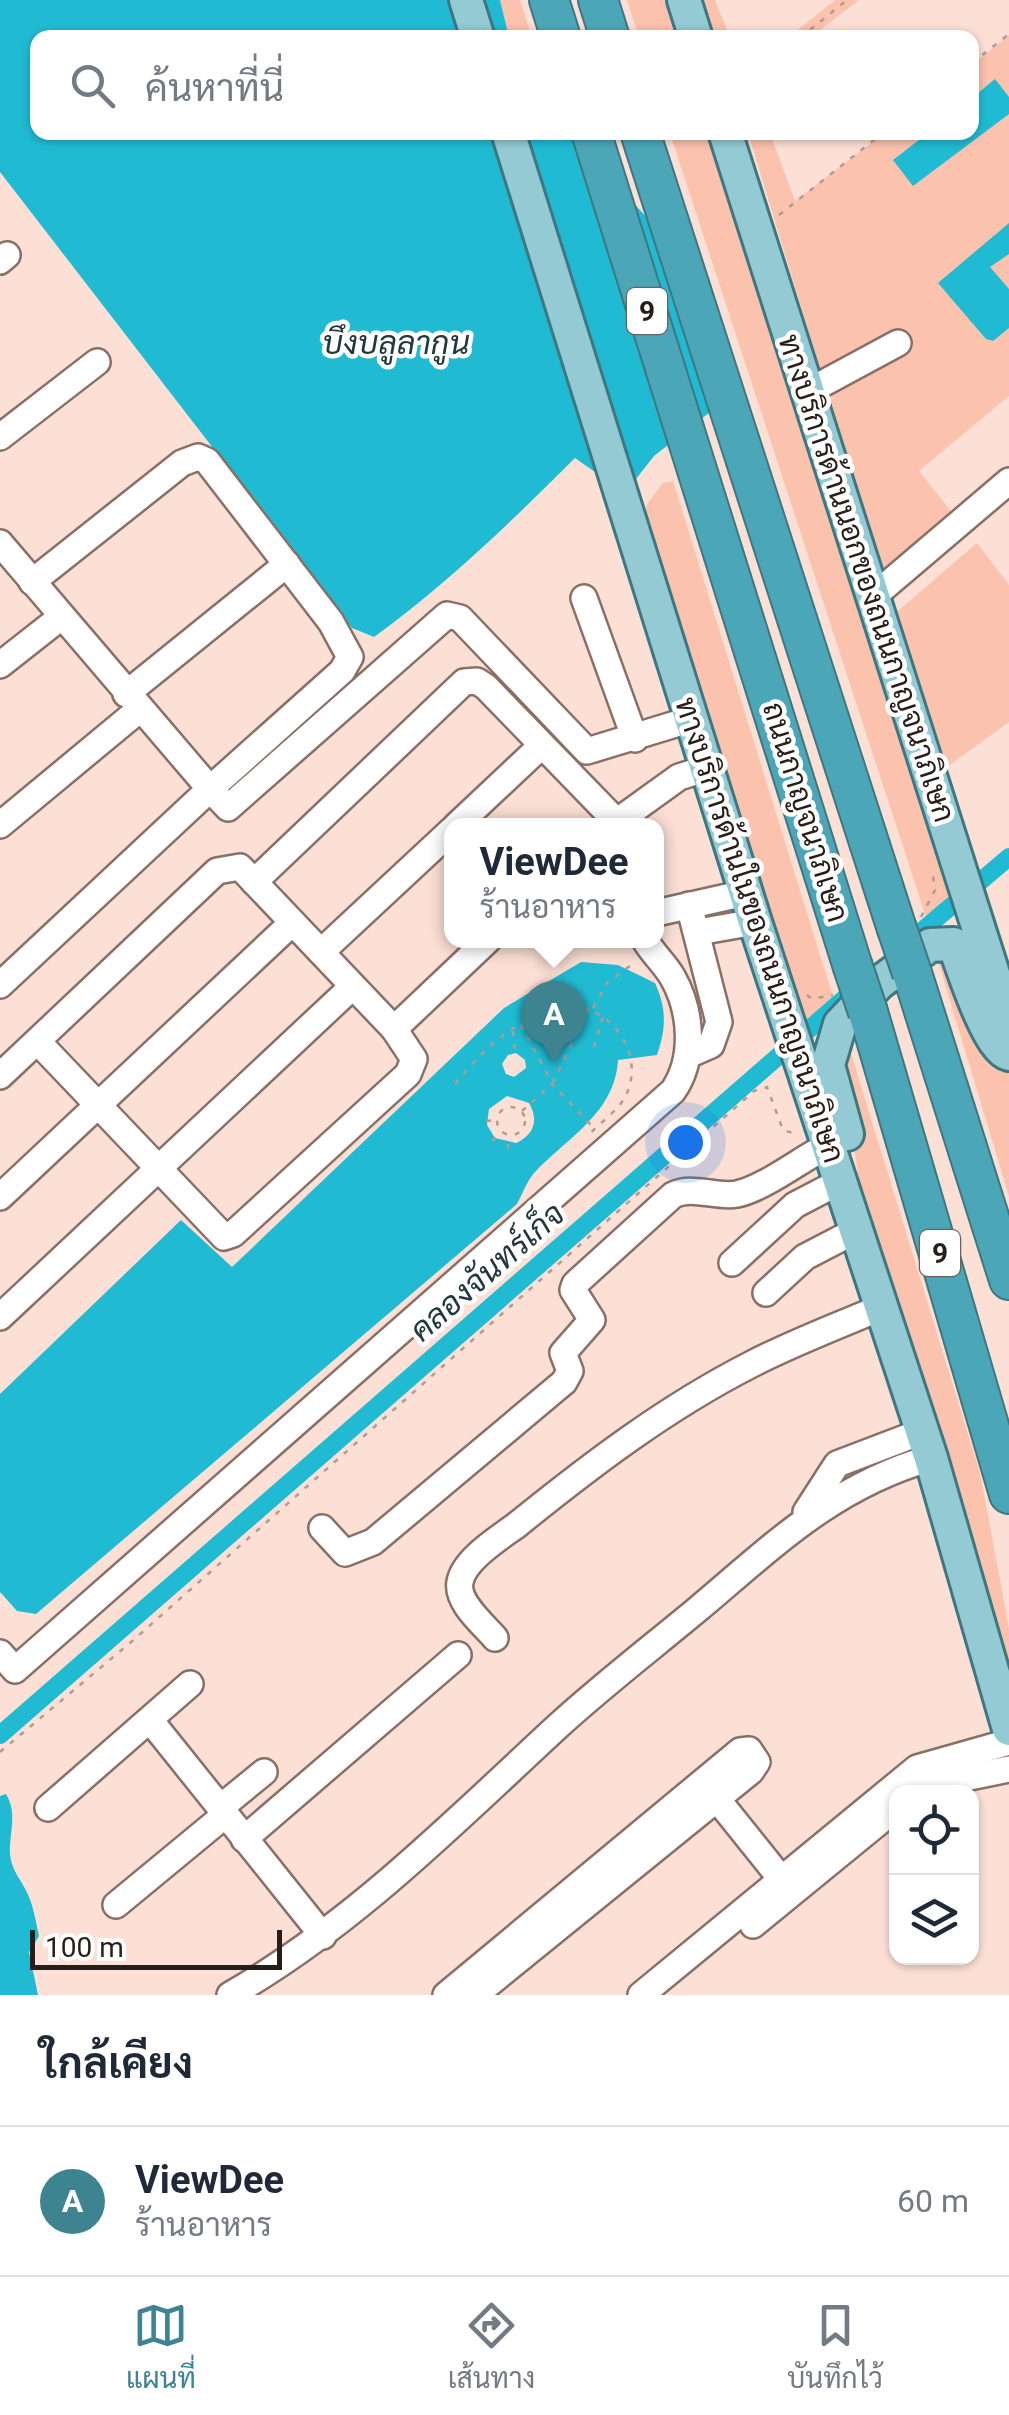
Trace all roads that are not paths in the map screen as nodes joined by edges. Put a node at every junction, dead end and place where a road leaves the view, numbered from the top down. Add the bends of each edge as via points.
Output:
1 (466, 0) edge
2 (549, 0) edge
3 (598, 0) edge
4 (684, 0) edge
5 (475, 30) edge
6 (558, 30) edge
7 (607, 30) edge
8 (693, 30) edge
9 (511, 140) edge
10 (594, 140) edge
11 (643, 140) edge
12 (728, 140) edge
13 (898, 343) dead end
14 (97, 362) dead end
15 (809, 392) junction
16 (0, 437) edge
17 (1009, 480) edge
18 (0, 543) edge
19 (287, 564) junction
20 (32, 582) junction
21 (875, 595) junction
22 (584, 598) dead end
23 (61, 616) junction
24 (0, 665) edge
25 (133, 701) junction
26 (635, 739) junction
27 (700, 745) junction
28 (540, 747) junction
29 (210, 789) junction
30 (465, 818) edge
31 (615, 818) edge
32 (621, 818) edge
33 (0, 825) edge
34 (444, 837) edge
35 (254, 882) junction
36 (690, 905) junction
37 (750, 908) junction
38 (664, 911) edge
39 (292, 923) junction
40 (698, 932) junction
41 (480, 948) edge
42 (651, 948) edge
43 (320, 952) junction
44 (0, 985) edge
45 (352, 987) junction
46 (1009, 1024) edge
47 (394, 1029) junction
48 (38, 1042) junction
49 (1009, 1054) edge
50 (688, 1055) junction
51 (0, 1076) edge
52 (97, 1106) junction
53 (832, 1153) junction
54 (157, 1170) junction
55 (0, 1197) edge
56 (857, 1230) junction
57 (732, 1263) dead end
58 (1009, 1280) edge
59 (766, 1293) dead end
60 (882, 1307) junction
61 (0, 1317) edge
62 (926, 1445) junction
63 (1009, 1494) edge
64 (322, 1528) dead end
65 (495, 1638) dead end
66 (0, 1653) edge
67 (458, 1656) dead end
68 (190, 1684) dead end
69 (150, 1720) junction
70 (1009, 1730) edge
71 (1009, 1742) edge
72 (1009, 1770) edge
73 (264, 1772) dead end
74 (939, 1785) edge
75 (710, 1790) junction
76 (48, 1808) dead end
77 (222, 1812) junction
78 (889, 1813) edge
79 (244, 1839) junction
80 (787, 1886) junction
81 (116, 1905) dead end
82 (322, 1936) junction
83 (230, 1995) edge
84 (446, 1995) edge
85 (474, 1995) edge
86 (641, 1995) edge
87 (668, 1995) edge

1 - 5 main road
2 - 6 highway
3 - 7 highway
4 - 8 main road
9 - 27 main road, ทางบริการด้านในของถนนกาญจนาภิเษก
10 - 63 highway, ถนนกาญจนาภิเษก / 9, bridge via 868,1012
11 - 58 highway, ถนนกาญจนาภิเษก / 9, bridge
12 - 15 main road, ทางบริการด้านนอกของถนนกาญจนาภิเษก
13 - 15 street
14 - 16 street
15 - 21 main road, ทางบริการด้านนอกของถนนกาญจนาภิเษก
17 - 21 street
18 - 20 street
19 - 20 street via 220,475 198,457
19 - 25 street
19 - 29 street via 350,656 342,671
20 - 23 street
21 - 46 main road, ทางบริการด้านนอกของถนนกาญจนาภิเษก
22 - 26 street
23 - 24 street
23 - 25 street
25 - 29 street
25 - 33 street
26 - 27 street
26 - 29 street via 588,751 460,618 447,615 228,808
27 - 32 street via 679,777
27 - 37 main road, ทางบริการด้านในของถนนกาญจนาภิเษก
28 - 30 street
28 - 31 street
28 - 35 street via 486,687 464,682
29 - 44 street
34 - 43 street
35 - 39 street
35 - 48 street via 240,867 217,872
36 - 37 street
36 - 38 street
36 - 40 street
37 - 40 street
37 - 53 main road, ทางบริการด้านในของถนนกาญจนาภิเษก
39 - 43 street
39 - 52 street
40 - 50 street via 719,1022 711,1045
41 - 47 street
42 - 50 street via 673,978 688,1021
43 - 45 street
45 - 47 street
45 - 54 street
47 - 54 street via 414,1059 408,1074 233,1234 216,1232
48 - 51 street
48 - 52 street
49 - 53 main road via 985,1024 954,944 930,945 879,984 833,1036 828,1065 848,1136
50 - 66 street via 676,1086 659,1104 16,1670
52 - 54 street
52 - 55 street
53 - 56 main road, ทางบริการด้านในของถนนกาญจนาภิเษก
53 - 57 street via 795,1205
53 - 64 street via 744,1192 673,1195 575,1284 592,1320 563,1353 570,1371 564,1382 373,1542 345,1553
54 - 61 street
56 - 59 street via 805,1257
56 - 60 main road, ทางบริการด้านในของถนนกาญจนาภิเษก
60 - 62 main road, ทางบริการด้านในของถนนกาญจนาภิเษก
60 - 65 street via 752,1364 687,1401 592,1464 493,1544 459,1585
62 - 70 main road, ทางบริการด้านในของถนนกาญจนาภิเษก
62 - 82 street via 800,1520
67 - 79 street
68 - 69 street
69 - 76 street
69 - 77 street
71 - 80 street via 916,1768
72 - 74 street
73 - 77 street
75 - 80 street
75 - 84 street
75 - 85 street
77 - 79 street
77 - 81 street
78 - 80 street
79 - 82 street
80 - 86 street
80 - 87 street
82 - 83 street

